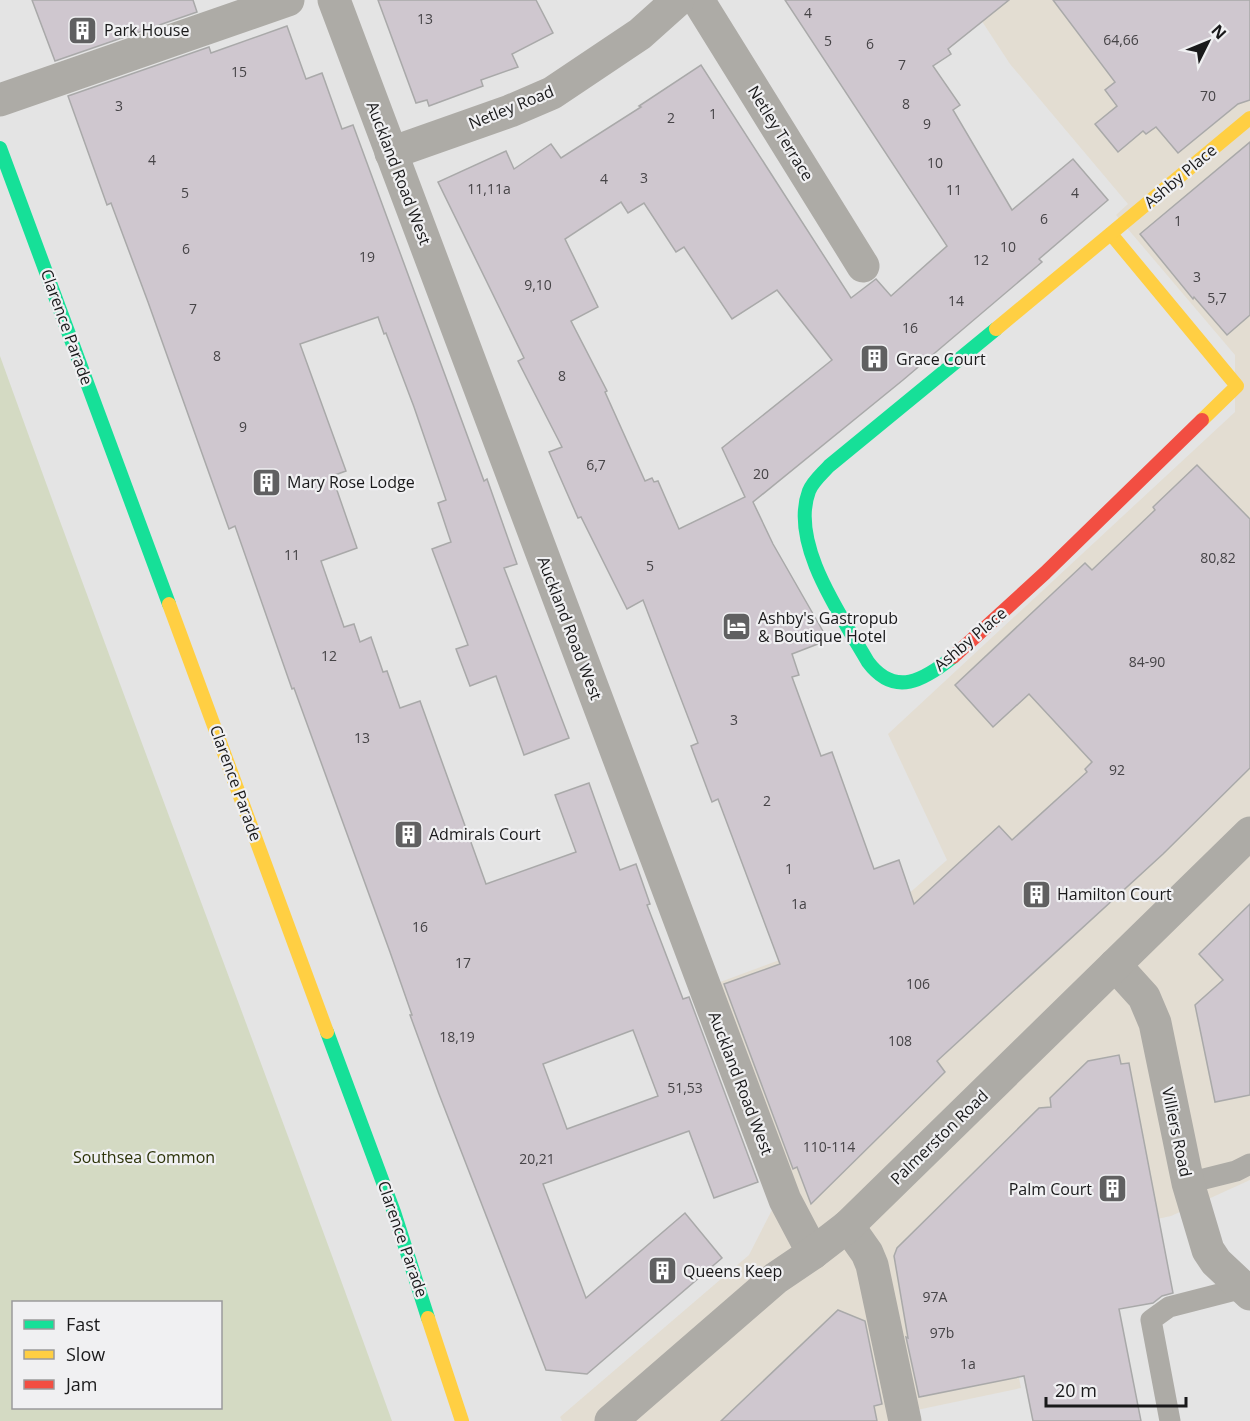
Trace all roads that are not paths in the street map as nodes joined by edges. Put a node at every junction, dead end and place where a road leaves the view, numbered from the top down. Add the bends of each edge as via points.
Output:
1 (288, 0) edge
2 (334, 0) edge
3 (678, 0) edge
4 (699, 0) edge
5 (0, 100) edge
6 (1250, 118) edge
7 (0, 148) edge
8 (391, 153) junction
9 (1111, 234) junction
10 (863, 266) dead end
11 (1243, 385) edge
12 (1250, 833) edge
13 (1116, 965) junction
14 (1250, 1164) edge
15 (1188, 1183) junction
16 (848, 1226) junction
17 (813, 1253) junction
18 (1239, 1284) edge
19 (462, 1421) edge
20 (611, 1421) edge
21 (905, 1421) edge
22 (1170, 1421) edge

1 - 5 street
2 - 8 street, Auckland Road West
3 - 8 street, Netley Road via 640,34 552,93
4 - 10 street, Netley Terrace
6 - 9 street, Ashby Place
7 - 19 street, Clarence Parade via 394,1212
8 - 17 street, Auckland Road West via 785,1200
9 - 11 street, Ashby Place
9 - 11 street, Ashby Place via 820,475 808,491 806,525 816,568 876,673 886,681 908,682 929,674 947,660 987,627
12 - 13 street, Palmerston Road
13 - 15 street, Villiers Road via 1137,988 1153,1017
13 - 16 street, Palmerston Road
14 - 15 lane
15 - 18 street, Villiers Road via 1208,1250
16 - 17 street, Palmerston Road
16 - 21 street via 872,1265
17 - 20 street, Palmerston Road via 776,1278
18 - 22 lane via 1169,1306 1151,1320

